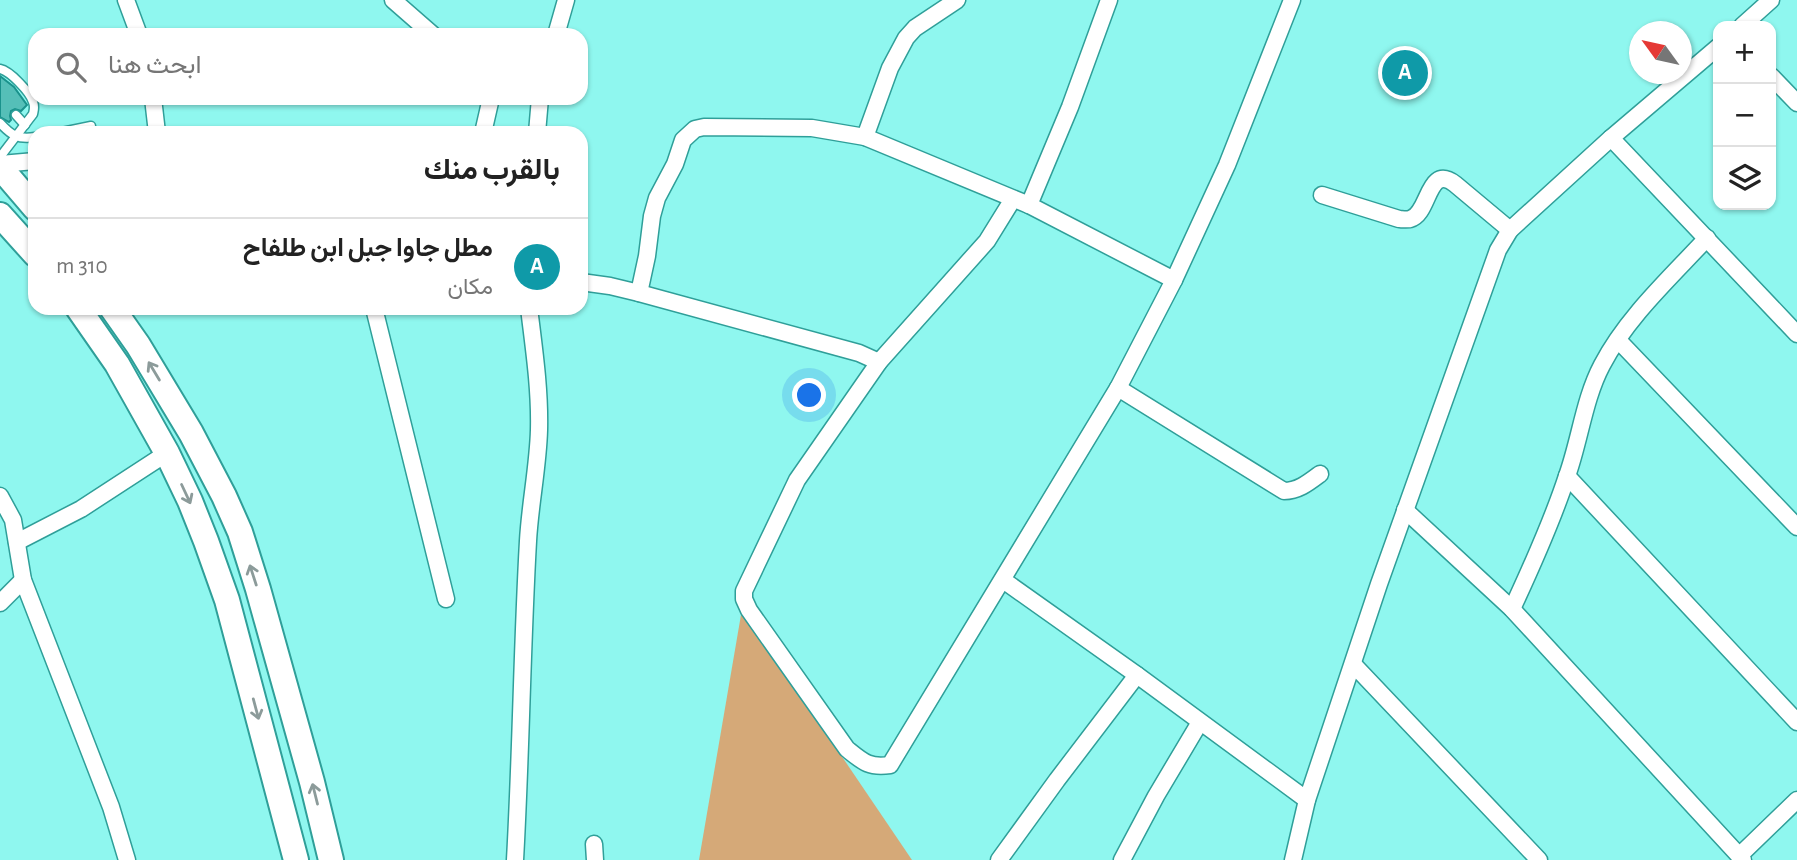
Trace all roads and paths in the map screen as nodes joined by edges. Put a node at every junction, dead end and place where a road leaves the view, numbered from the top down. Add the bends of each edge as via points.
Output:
1 (126, 0) edge
2 (393, 0) edge
3 (566, 0) edge
4 (957, 0) edge
5 (1109, 0) edge
6 (1293, 0) edge
7 (1771, 0) edge
8 (1748, 21) edge
9 (136, 28) edge
10 (425, 28) edge
11 (558, 28) edge
12 (1713, 51) edge
13 (0, 69) edge
14 (1776, 81) edge
15 (28, 94) edge
16 (1797, 103) edge
17 (34, 105) edge
18 (154, 105) edge
19 (489, 105) edge
20 (539, 105) edge
21 (16, 115) dead end
22 (0, 123) edge
23 (25, 125) junction
24 (156, 126) edge
25 (485, 126) edge
26 (538, 126) edge
27 (15, 137) junction
28 (865, 137) junction
29 (1611, 138) junction
30 (28, 139) edge
31 (0, 157) edge
32 (28, 162) edge
33 (0, 166) edge
34 (1322, 195) dead end
35 (1013, 199) junction
36 (28, 200) edge
37 (1029, 205) junction
38 (0, 215) edge
39 (1510, 230) junction
40 (1707, 238) junction
41 (28, 246) edge
42 (1174, 280) junction
43 (588, 283) edge
44 (639, 293) junction
45 (83, 315) edge
46 (117, 315) edge
47 (376, 315) edge
48 (530, 315) edge
49 (1797, 334) edge
50 (1618, 340) junction
51 (879, 362) junction
52 (1118, 388) junction
53 (167, 453) junction
54 (1320, 474) dead end
55 (1567, 476) junction
56 (0, 496) edge
57 (1405, 510) junction
58 (1797, 527) edge
59 (17, 542) junction
60 (23, 580) junction
61 (1003, 580) junction
62 (446, 599) dead end
63 (0, 603) edge
64 (1512, 609) junction
65 (1353, 664) junction
66 (1137, 675) junction
67 (1200, 722) junction
68 (1797, 722) edge
69 (1307, 800) junction
70 (1797, 800) edge
71 (1299, 856) edge
72 (1741, 858) edge
73 (127, 860) edge
74 (296, 860) edge
75 (331, 860) edge
76 (514, 860) edge
77 (999, 860) edge
78 (1122, 860) edge
79 (1539, 860) edge

1 - 9 street
2 - 10 street
3 - 11 street
4 - 28 street via 906,38
5 - 37 street
6 - 42 street via 1227,165
7 - 8 street
12 - 29 street
13 - 15 lane
14 - 16 street
17 - 23 lane
18 - 24 street
19 - 25 street
20 - 26 street
21 - 23 lane
22 - 27 lane
23 - 27 lane
27 - 30 lane
27 - 31 lane
28 - 35 street
28 - 44 street via 812,128 704,127 689,132 657,198
29 - 39 street
29 - 40 street
32 - 33 street
33 - 36 highway
34 - 39 street via 1409,220 1419,213 1435,183 1444,178
35 - 37 street
35 - 51 street via 988,241
37 - 42 street
38 - 41 highway
39 - 57 street via 1491,268
40 - 49 street
40 - 50 street
42 - 52 street
43 - 44 street
44 - 51 street
45 - 53 highway via 117,363
75 -> 46 highway via 240,532 191,433
47 - 62 street
48 - 76 street via 539,428 528,538
50 - 55 street via 1594,382
50 - 58 street
51 - 61 street via 797,480 744,591 749,610 847,749 875,767 890,765
52 - 54 street via 1284,491 1301,488
52 - 61 street
53 - 59 street via 80,509
53 -> 74 highway via 227,600
55 - 64 street
55 - 68 street
56 - 59 street via 13,520
57 - 64 street
57 - 65 street
59 - 60 street
60 - 63 street
60 - 73 street
61 - 66 street
64 - 72 street
65 - 69 street
65 - 79 street
66 - 67 street
66 - 77 street
67 - 69 street
67 - 78 street
69 - 71 street
70 - 72 street

